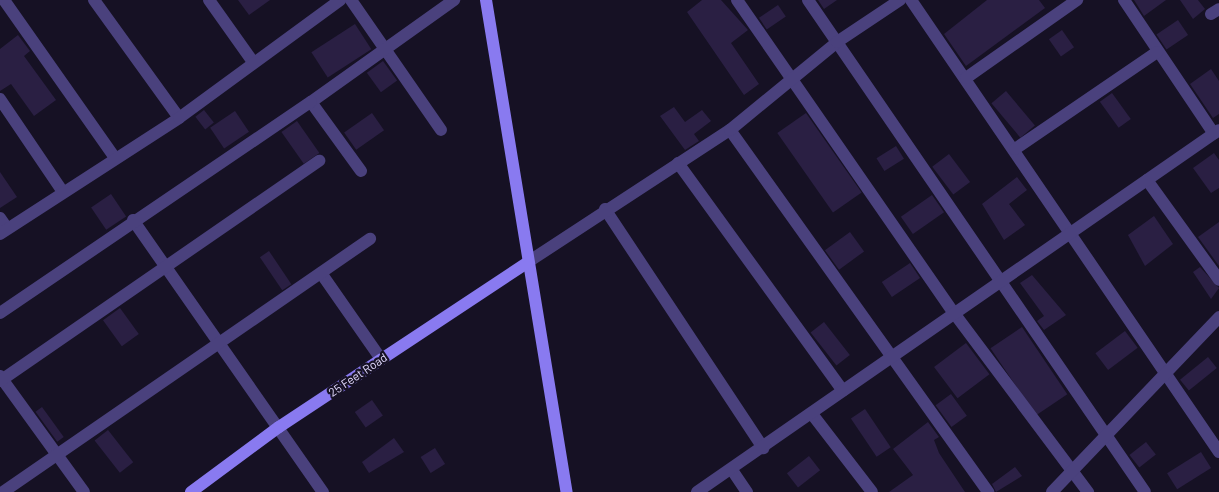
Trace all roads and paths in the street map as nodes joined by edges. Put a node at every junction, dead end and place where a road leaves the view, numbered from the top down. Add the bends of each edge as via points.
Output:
1 (4, 0) edge
2 (94, 0) edge
3 (209, 0) edge
4 (340, 0) edge
5 (351, 0) edge
6 (454, 0) edge
7 (486, 0) edge
8 (738, 0) edge
9 (808, 0) edge
10 (900, 0) edge
11 (911, 0) edge
12 (1077, 0) edge
13 (1124, 0) edge
14 (324, 5) edge
15 (838, 42) junction
16 (385, 49) junction
17 (1157, 52) junction
18 (253, 62) junction
19 (966, 78) junction
20 (790, 79) junction
21 (0, 99) edge
22 (311, 102) junction
23 (179, 118) junction
24 (441, 130) dead end
25 (730, 130) junction
26 (1216, 132) edge
27 (1015, 149) junction
28 (115, 158) junction
29 (319, 161) dead end
30 (678, 163) junction
31 (361, 171) dead end
32 (1147, 180) junction
33 (63, 192) junction
34 (605, 209) junction
35 (0, 218) edge
36 (133, 220) junction
37 (4, 231) edge
38 (1069, 234) junction
39 (370, 239) dead end
40 (528, 262) junction
41 (163, 267) junction
42 (321, 273) junction
43 (1002, 278) junction
44 (1219, 280) edge
45 (0, 313) edge
46 (954, 313) junction
47 (1219, 317) edge
48 (217, 342) junction
49 (892, 355) junction
50 (381, 359) junction
51 (1166, 372) junction
52 (1, 378) edge
53 (843, 391) junction
54 (812, 414) junction
55 (279, 427) junction
56 (1106, 436) junction
57 (763, 448) junction
58 (1219, 452) edge
59 (56, 454) junction
60 (732, 470) junction
61 (1074, 470) junction
62 (4, 492) edge
63 (84, 492) edge
64 (191, 492) edge
65 (324, 492) edge
66 (567, 492) edge
67 (697, 492) edge
68 (748, 492) edge
69 (872, 492) edge
70 (988, 492) edge
71 (1052, 492) edge
72 (1088, 492) edge
73 (1145, 492) edge

1 - 28 street
2 - 23 street
3 - 18 street
4 - 14 street
5 - 16 street
6 - 16 street
7 - 40 street
8 - 20 street
9 - 15 street
10 - 15 street
11 - 19 street
12 - 19 street
13 - 17 street
14 - 18 street
15 - 20 street
15 - 43 street
16 - 22 street
16 - 24 street
17 - 26 street
17 - 27 street
18 - 23 street
19 - 27 street
20 - 25 street
20 - 46 street
21 - 33 street
22 - 31 street
22 - 36 street
23 - 28 street
25 - 30 street
25 - 49 street
26 - 32 street
27 - 38 street
28 - 33 street
29 - 41 street
30 - 34 street
30 - 53 street
32 - 38 street
32 - 44 street
33 - 37 street
34 - 40 street
34 - 57 street
35 - 37 street
36 - 41 street
36 - 45 street
38 - 43 street
38 - 51 street
39 - 42 street
40 - 50 street, 25 Feet Road
40 - 66 street
41 - 48 street
41 - 52 street
42 - 48 street
42 - 50 street
43 - 46 street
43 - 56 street
46 - 49 street
46 - 61 street
47 - 51 street
48 - 55 street
48 - 59 street
49 - 53 street
49 - 70 street
50 - 55 street, 25 Feet Road
51 - 56 street
51 - 58 street
52 - 59 street
53 - 54 street
54 - 57 street
54 - 69 street
55 - 64 street, 25 Feet Road
55 - 65 street
56 - 61 street
56 - 73 street
57 - 60 street
59 - 62 street
59 - 63 street
60 - 67 street
60 - 68 street
61 - 71 street
61 - 72 street

